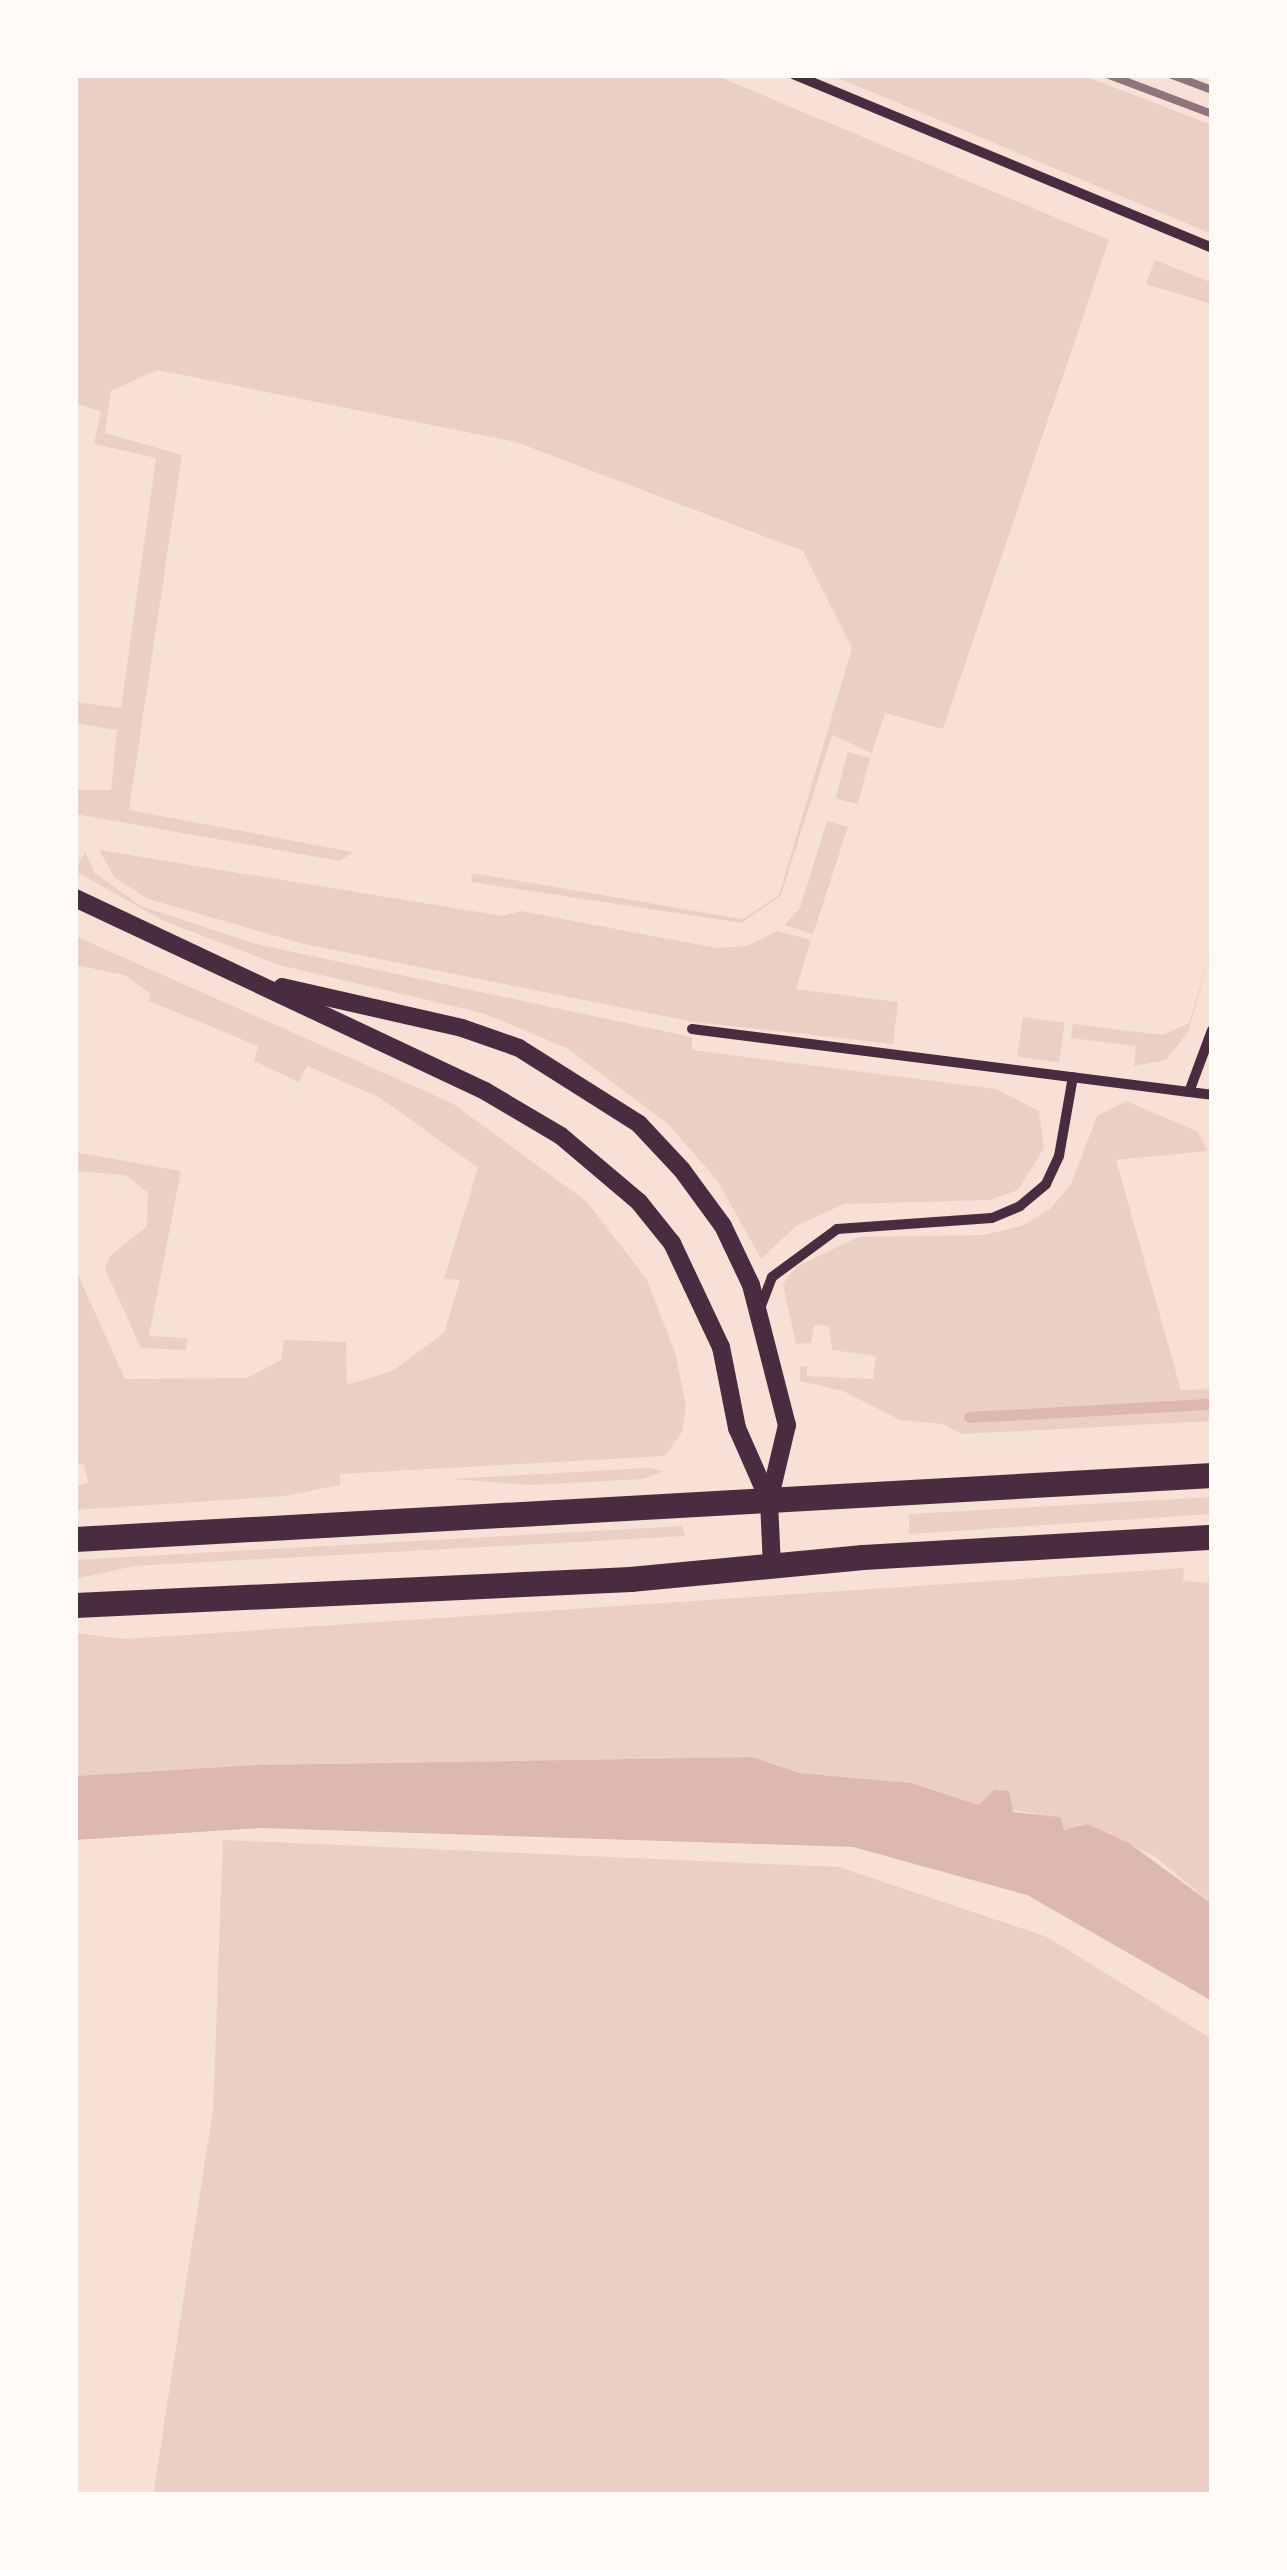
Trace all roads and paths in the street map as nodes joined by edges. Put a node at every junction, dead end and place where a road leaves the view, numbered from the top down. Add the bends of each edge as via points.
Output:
1 (795, 75) edge
2 (1212, 248) edge
3 (75, 898) edge
4 (252, 980) junction
5 (692, 1029) dead end
6 (1212, 1030) edge
7 (1073, 1077) junction
8 (1190, 1092) junction
9 (1212, 1095) edge
10 (759, 1313) junction
11 (1212, 1475) edge
12 (769, 1501) junction
13 (1212, 1537) edge
14 (75, 1539) edge
15 (772, 1566) junction
16 (75, 1605) edge

1 - 2 street
3 - 4 street via 132,930
4 - 10 street via 462,1028 580,1081 639,1124 682,1170 723,1226
4 - 12 street via 485,1091 562,1136 640,1202 672,1244 721,1347 736,1428
5 - 7 street
6 - 8 street
7 - 8 street
7 - 10 street via 1059,1156 1046,1184 1020,1206 992,1218 837,1229 772,1277
8 - 9 street
10 - 12 street via 787,1425
11 - 12 main road
12 - 14 main road
12 - 15 street
13 - 15 main road
15 - 16 main road

